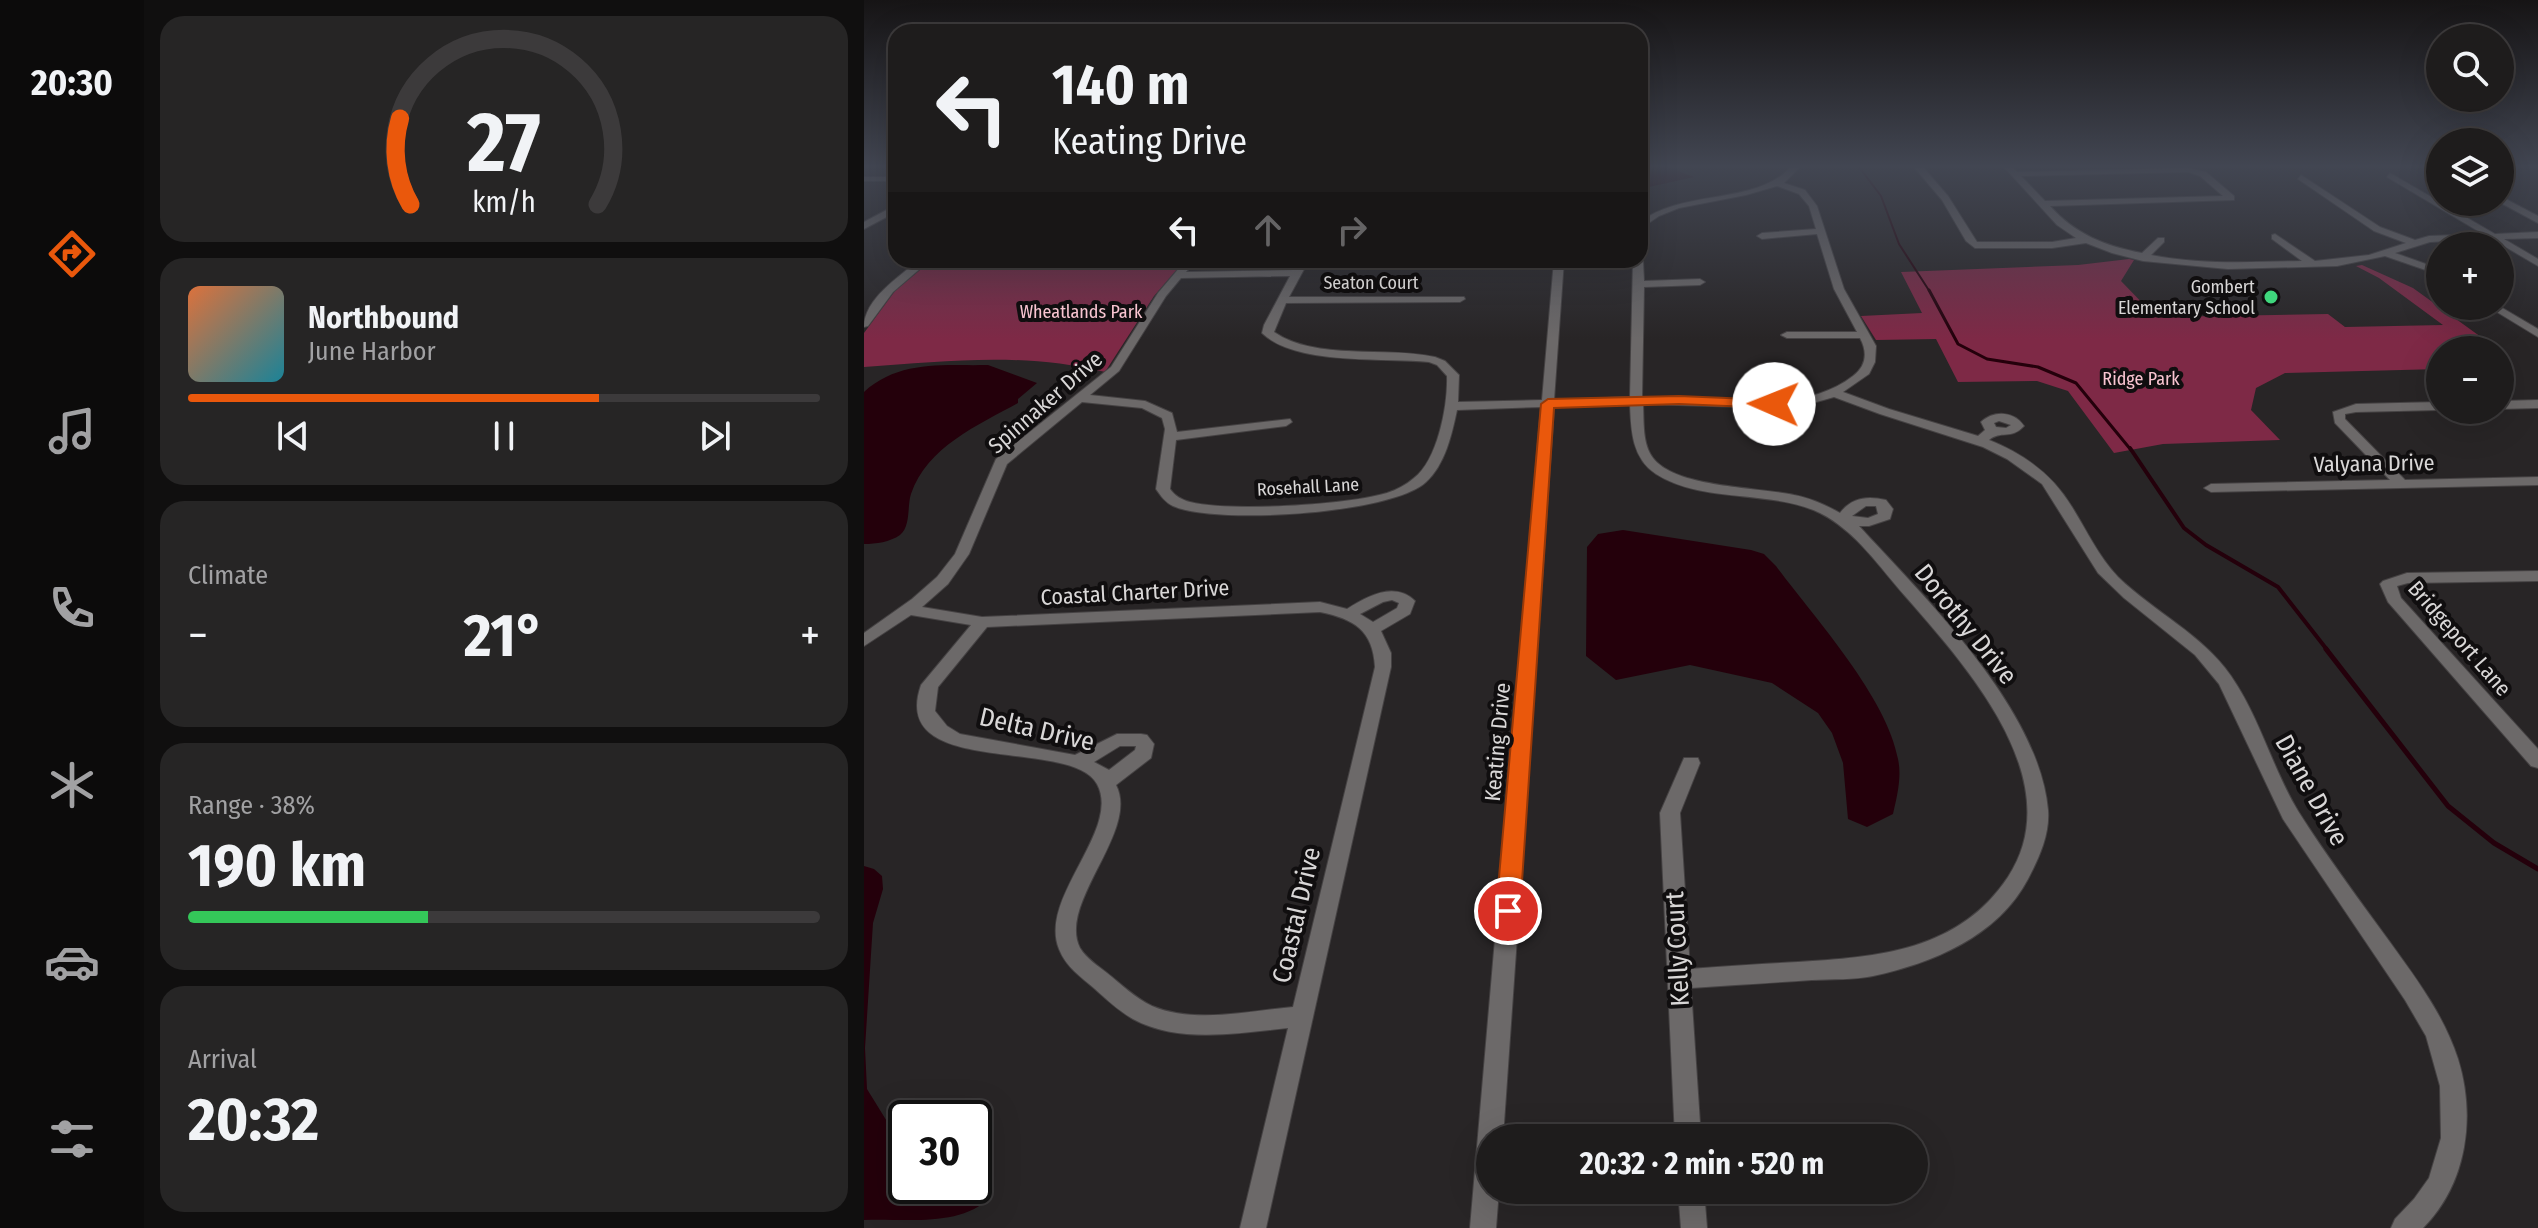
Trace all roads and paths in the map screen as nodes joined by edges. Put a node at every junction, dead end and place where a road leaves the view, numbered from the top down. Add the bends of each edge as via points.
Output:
1 (1819, 224) edge
2 (1961, 224) edge
3 (2062, 224) edge
4 (2370, 224) edge
5 (1821, 231) junction
6 (2538, 235) edge
7 (1762, 236) dead end
8 (2514, 236) edge
9 (2275, 237) dead end
10 (2085, 240) junction
11 (2161, 240) dead end
12 (2426, 241) edge
13 (2414, 243) junction
14 (2514, 249) edge
15 (2385, 253) junction
16 (2143, 258) junction
17 (2538, 263) edge
18 (2313, 264) junction
19 (2426, 267) edge
20 (914, 268) edge
21 (1184, 268) edge
22 (1299, 268) edge
23 (1558, 268) edge
24 (1638, 268) edge
25 (1296, 273) junction
26 (1178, 275) junction
27 (1700, 282) dead end
28 (1639, 284) junction
29 (1460, 299) dead end
30 (1282, 300) junction
31 (2514, 319) edge
32 (864, 324) edge
33 (2538, 334) edge
34 (1787, 335) dead end
35 (1864, 335) junction
36 (1834, 392) junction
37 (1082, 398) junction
38 (1638, 401) junction
39 (1548, 404) junction
40 (2538, 404) edge
41 (2514, 405) edge
42 (1450, 406) junction
43 (2426, 406) edge
44 (1286, 422) dead end
45 (1170, 437) junction
46 (2538, 481) edge
47 (2401, 484) junction
48 (2211, 488) dead end
49 (2538, 576) edge
50 (908, 610) junction
51 (1361, 621) joint
52 (982, 622) junction
53 (864, 641) edge
54 (2538, 761) edge
55 (1078, 762) junction
56 (1691, 763) dead end
57 (1107, 782) junction
58 (1679, 979) junction
59 (1301, 1017) junction
60 (1687, 1124) edge
61 (1692, 1204) edge
62 (1253, 1228) edge
63 (1483, 1228) edge
64 (1694, 1228) edge
65 (2404, 1228) edge

1 - 5 street
2 - 10 street via 1975,245
3 - 10 street
4 - 13 street
5 - 7 street
5 - 35 street via 1839,289
6 - 8 street
9 - 18 street
10 - 16 street
11 - 16 street
12 - 13 street
13 - 15 street
14 - 17 street
15 - 18 street
15 - 19 street
16 - 18 street via 2214,266
20 - 32 street via 879,295
21 - 26 street, Spinnaker Drive
22 - 25 street, Rosehall Lane
23 - 39 street, Keating Drive
24 - 28 street, Dorothy Drive
25 - 26 street
25 - 30 street, Rosehall Lane
26 - 37 street, Spinnaker Drive via 1123,359
27 - 28 street
28 - 38 street, Dorothy Drive
29 - 30 street, Seaton Court
30 - 42 street, Rosehall Lane via 1269,325 1275,340 1297,348 1431,359 1453,375
31 - 33 street
34 - 35 street
35 - 36 street via 1871,351 1868,367
36 - 38 street via 1774,404
36 - 65 street, Diane Drive via 1872,409 1986,436 2044,478 2068,508 2101,567 2192,642 2223,677 2289,811 2421,1005 2449,1070 2456,1131 2446,1175
37 - 45 street via 1159,410 1171,423
37 - 50 street, Spinnaker Drive via 1001,462 961,555
38 - 39 street
38 - 58 street, Dorothy Drive via 1640,449 1668,476 1791,498 1825,509 1854,529 2001,709 2026,758 2038,813 2034,843 2004,898 1971,928 1926,951 1846,970
39 - 42 street
39 - 63 street, Keating Drive
40 - 41 street
42 - 45 street, Rosehall Lane via 1436,461 1421,480 1396,495 1351,504 1208,509 1176,502 1161,481
43 - 47 street via 2339,412 2339,420
44 - 45 street
46 - 47 street, Valyana Drive
47 - 48 street, Valyana Drive
49 - 54 street, Bridgeport Lane via 2407,578 2388,584 2394,599
50 - 52 street, Coastal Charter Drive
50 - 53 street, Spinnaker Drive
51 - 52 street, Coastal Charter Drive via 1299,606
51 - 59 street, Coastal Drive via 1380,639 1383,667
52 - 55 street, Delta Drive via 930,685 925,710 931,723 956,740
55 - 57 street, Delta Drive
55 - 57 street via 1117,740 1141,740 1144,753
56 - 58 street, Kelly Court via 1670,813
57 - 59 street, Delta Drive via 1112,806 1108,822 1066,924 1075,959 1129,1004 1172,1021
58 - 60 street, Kelly Court
59 - 62 street, Coastal Drive
61 - 64 street

